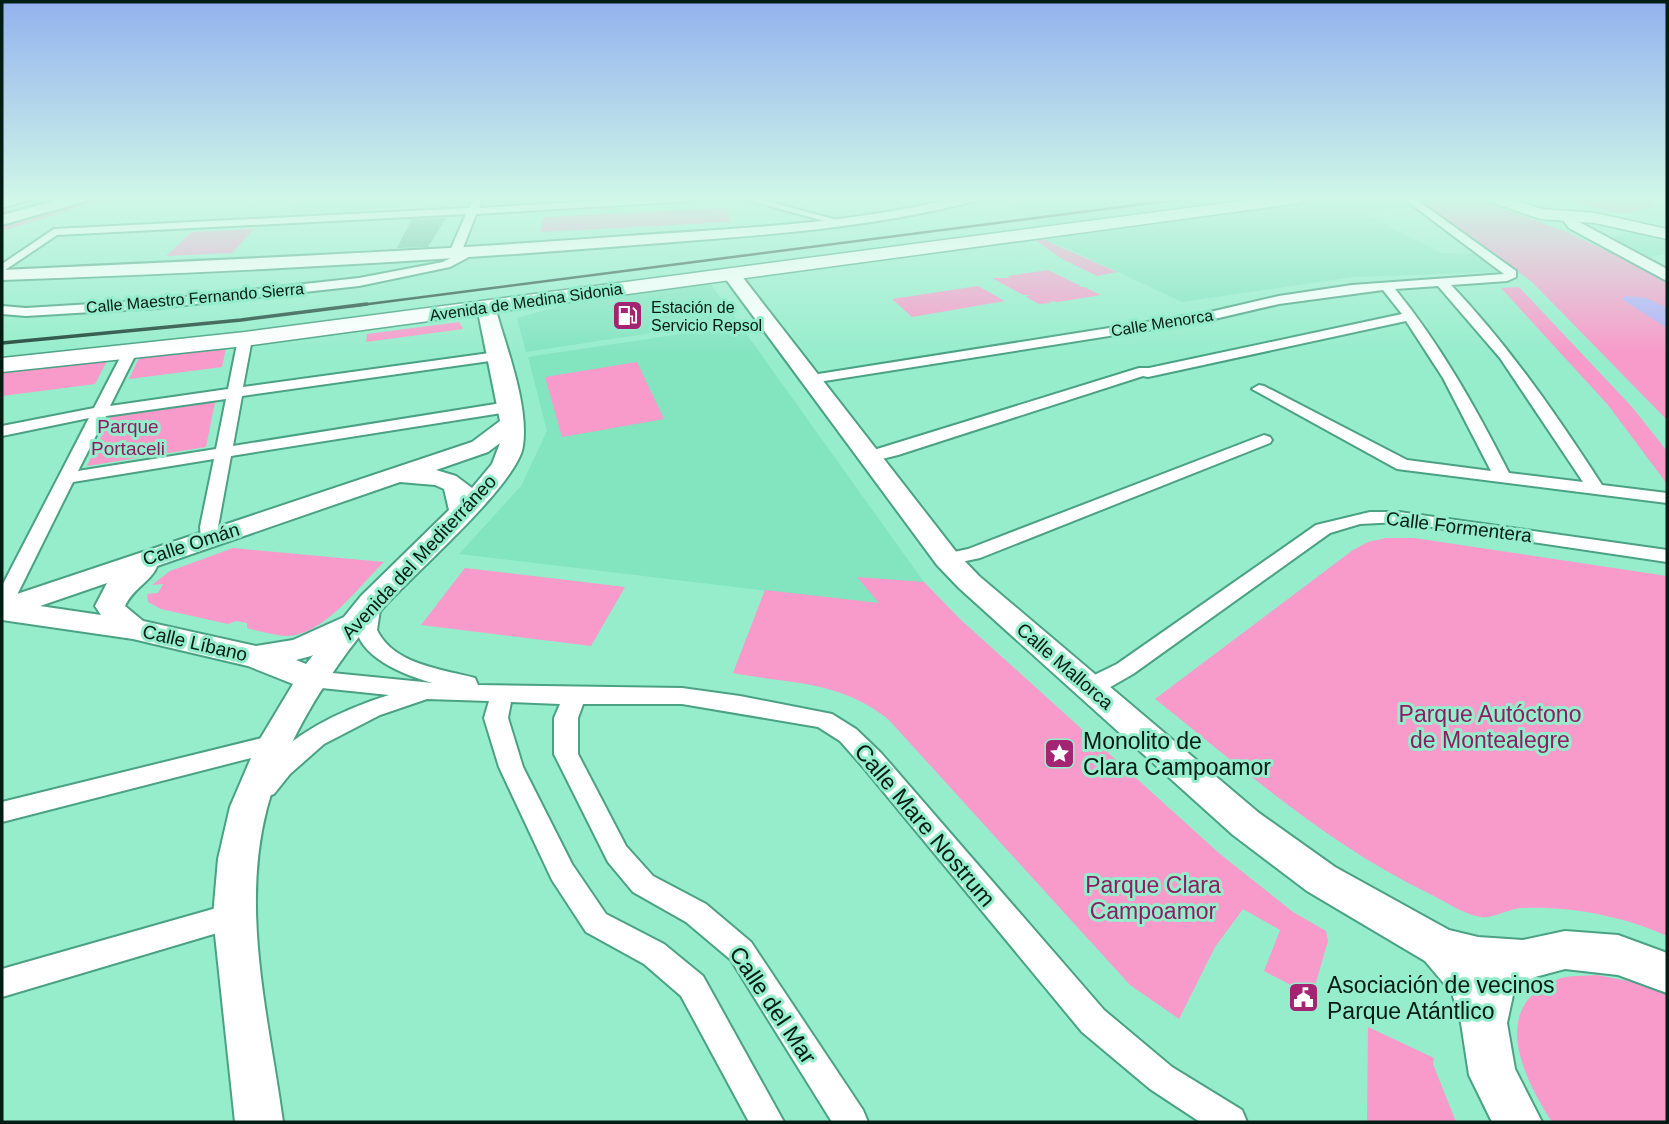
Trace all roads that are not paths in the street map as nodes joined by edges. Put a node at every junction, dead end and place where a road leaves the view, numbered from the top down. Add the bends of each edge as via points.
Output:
1 (28, 250) edge
2 (473, 250) edge
3 (907, 250) edge
4 (1480, 250) edge
5 (1620, 250) edge
6 (461, 251) junction
7 (2, 269) edge
8 (731, 274) junction
9 (2, 275) edge
10 (1667, 276) edge
11 (1441, 282) junction
12 (1386, 286) junction
13 (486, 307) junction
14 (2, 310) edge
15 (1411, 316) junction
16 (245, 339) junction
17 (130, 352) junction
18 (497, 356) junction
19 (2, 365) edge
20 (812, 379) junction
21 (1259, 389) dead end
22 (234, 394) junction
23 (98, 412) junction
24 (509, 416) junction
25 (2, 431) edge
26 (1264, 440) dead end
27 (225, 453) junction
28 (870, 457) junction
29 (65, 478) junction
30 (1503, 478) junction
31 (382, 481) junction
32 (1596, 489) junction
33 (1667, 498) edge
34 (462, 509) junction
35 (210, 538) junction
36 (178, 549) junction
37 (1667, 556) edge
38 (947, 559) junction
39 (2, 608) edge
40 (364, 612) junction
41 (133, 629) junction
42 (256, 657) junction
43 (312, 678) junction
44 (1090, 687) junction
45 (429, 691) junction
46 (502, 692) junction
47 (575, 696) junction
48 (275, 744) junction
49 (249, 807) junction
50 (2, 812) edge
51 (234, 916) junction
52 (1440, 947) junction
53 (1523, 960) junction
54 (1667, 973) edge
55 (2, 983) edge
56 (1483, 1023) junction
57 (260, 1122) edge
58 (767, 1122) edge
59 (850, 1122) edge
60 (1230, 1122) edge
61 (1518, 1122) edge

1 - 7 street
2 - 6 street
3 - 8 main road, Avenida de Medina Sidonia
4 - 11 street, Calle Menorca via 1513,274
5 - 10 street
6 - 9 street
6 - 14 street, Calle Maestro Fernando Sierra via 463,256 446,265 359,282 158,304
8 - 13 main road, Avenida de Medina Sidonia
8 - 20 street, Calle Mallorca
11 - 12 street, Calle Menorca
11 - 32 street via 1481,323 1539,399
12 - 15 street
12 - 20 street, Calle Menorca
13 - 16 main road, Avenida de Medina Sidonia
13 - 18 street, Avenida del Mediterráneo
15 - 28 street via 1146,372
15 - 30 street via 1460,391
16 - 17 main road, Avenida de Medina Sidonia
16 - 22 street
17 - 19 main road, Avenida de Medina Sidonia
17 - 23 street
18 - 22 street
18 - 24 street, Avenida del Mediterráneo
20 - 28 street, Calle Mallorca
21 - 30 street via 1402,465
22 - 23 street
22 - 27 street
23 - 25 street
23 - 29 street
24 - 27 street
24 - 31 street, Calle Omán via 480,446
24 - 34 street, Avenida del Mediterráneo via 512,445 505,463
26 - 38 street via 973,554
27 - 29 street
27 - 35 street
28 - 38 street, Calle Mallorca
29 - 39 street
30 - 32 street
31 - 34 street, Calle Omán via 430,476 448,480 459,488
31 - 35 street, Calle Omán
32 - 33 street
34 - 40 street, Avenida del Mediterráneo
35 - 36 street, Calle Omán
36 - 39 street, Calle Omán
36 - 41 street, Calle Líbano via 142,568 118,588 110,606
37 - 44 street, Calle Formentera via 1399,517 1345,521 1324,529 1125,669
38 - 44 street, Calle Mallorca
39 - 41 street, Calle Líbano
40 - 42 street, Calle Líbano via 300,649
40 - 43 street, Avenida del Mediterráneo
40 - 46 street, Calle Mare Nostrum via 376,648 389,658
41 - 42 street, Calle Líbano
42 - 43 street, Calle Líbano
43 - 45 street, Calle Mare Nostrum
43 - 48 street, Avenida del Mediterráneo
44 - 52 street, Calle Mallorca via 1267,840 1321,879
45 - 46 street, Calle Mare Nostrum
45 - 49 street, Calle Mare Nostrum via 351,716 320,733 298,750
46 - 47 street, Calle Mare Nostrum
46 - 58 street via 496,718 511,767 562,872 596,923 654,954 692,986
47 - 59 street, Calle del Mar via 566,718 566,754 617,854 643,884 696,913 741,951
47 - 60 street, Calle Mare Nostrum via 682,696 740,704 824,720 848,735 1093,1021 1161,1078
48 - 49 street, Avenida del Mediterráneo
48 - 50 street
49 - 51 street, Avenida del Mediterráneo via 238,859
51 - 55 street
51 - 57 street, Avenida del Mediterráneo
52 - 53 street via 1478,957
52 - 56 street, Calle Mallorca via 1470,982
53 - 54 street via 1566,950 1618,955
53 - 56 street via 1494,984
56 - 61 street, Calle Mallorca via 1493,1074

